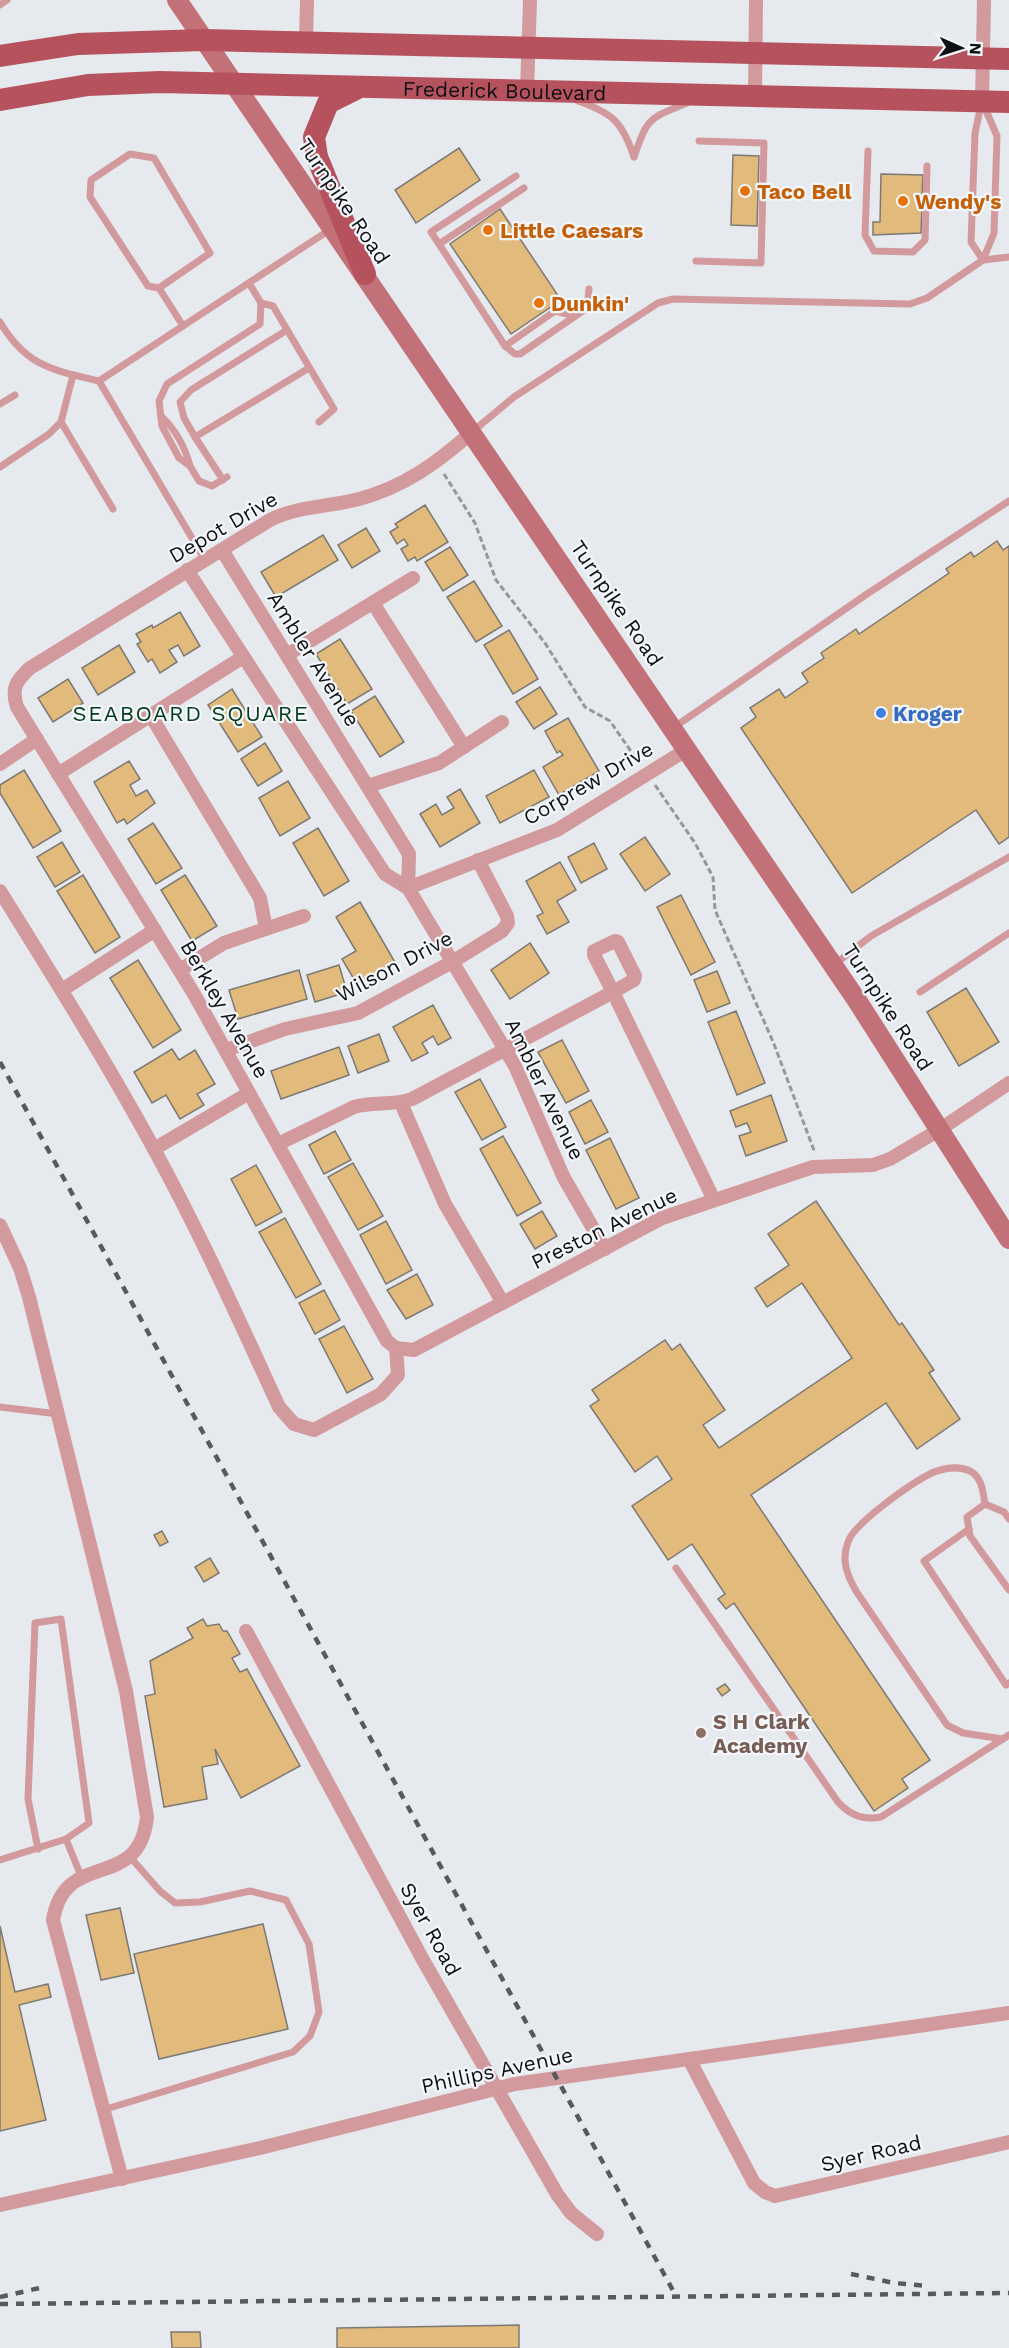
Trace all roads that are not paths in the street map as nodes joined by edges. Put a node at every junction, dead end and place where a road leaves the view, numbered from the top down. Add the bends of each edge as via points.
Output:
1 (7, 0) edge
2 (177, 0) edge
3 (307, 0) edge
4 (530, 0) edge
5 (756, 0) edge
6 (984, 0) edge
7 (0, 5) edge
8 (204, 40) junction
9 (306, 42) junction
10 (529, 48) junction
11 (755, 54) junction
12 (0, 56) edge
13 (983, 58) junction
14 (1009, 59) edge
15 (234, 83) junction
16 (363, 87) junction
17 (527, 91) junction
18 (556, 92) junction
19 (700, 95) junction
20 (754, 97) junction
21 (0, 100) edge
22 (982, 102) junction
23 (1009, 102) edge
24 (699, 141) dead end
25 (868, 151) dead end
26 (927, 166) dead end
27 (516, 176) dead end
28 (524, 188) dead end
29 (333, 228) junction
30 (439, 244) junction
31 (1009, 257) edge
32 (983, 260) junction
33 (696, 261) dead end
34 (365, 274) junction
35 (249, 283) junction
36 (159, 288) junction
37 (590, 289) dead end
38 (261, 303) junction
39 (575, 316) junction
40 (0, 322) edge
41 (183, 326) junction
42 (287, 330) junction
43 (505, 346) junction
44 (309, 368) junction
45 (73, 375) junction
46 (99, 381) junction
47 (15, 395) dead end
48 (0, 404) edge
49 (61, 422) junction
50 (319, 423) dead end
51 (472, 432) junction
52 (195, 437) junction
53 (0, 467) edge
54 (1009, 501) edge
55 (113, 508) dead end
56 (222, 550) junction
57 (205, 560) junction
58 (187, 570) junction
59 (413, 578) dead end
60 (373, 603) junction
61 (287, 655) junction
62 (243, 657) junction
63 (13, 694) joint
64 (151, 716) junction
65 (502, 722) dead end
66 (672, 729) junction
67 (37, 739) junction
68 (464, 747) junction
69 (686, 750) junction
70 (0, 764) edge
71 (58, 774) junction
72 (368, 786) junction
73 (1009, 857) edge
74 (478, 860) junction
75 (408, 888) junction
76 (0, 891) edge
77 (304, 916) dead end
78 (266, 929) junction
79 (154, 930) junction
80 (1008, 937) edge
81 (452, 962) junction
82 (833, 965) junction
83 (180, 970) junction
84 (62, 990) junction
85 (920, 992) dead end
86 (226, 1050) junction
87 (506, 1051) junction
88 (1009, 1083) edge
89 (249, 1093) junction
90 (401, 1103) junction
91 (939, 1130) junction
92 (278, 1144) junction
93 (154, 1149) junction
94 (714, 1200) junction
95 (0, 1225) edge
96 (1009, 1239) edge
97 (605, 1249) junction
98 (503, 1303) junction
99 (396, 1348) junction
100 (0, 1407) edge
101 (58, 1414) junction
102 (986, 1504) junction
103 (1009, 1519) edge
104 (969, 1529) junction
105 (676, 1568) dead end
106 (1009, 1590) edge
107 (246, 1631) dead end
108 (1009, 1683) edge
109 (1006, 1737) edge
110 (66, 1839) junction
111 (38, 1850) junction
112 (131, 1858) junction
113 (0, 1860) edge
114 (81, 1876) junction
115 (1009, 2013) edge
116 (689, 2058) junction
117 (497, 2088) junction
118 (103, 2110) junction
119 (1009, 2142) edge
120 (122, 2179) junction
121 (0, 2205) edge
122 (597, 2234) dead end

1 - 7 lane
2 - 8 main road, Turnpike Road
3 - 9 street
4 - 10 street
5 - 11 street
6 - 13 street
8 - 9 main road, Frederick Boulevard
8 - 12 main road, Frederick Boulevard via 78,44
8 - 15 main road, Turnpike Road
9 - 10 main road, Frederick Boulevard
10 - 11 main road, Frederick Boulevard
10 - 17 street
11 - 13 main road, Frederick Boulevard
11 - 20 street
13 - 14 main road, Frederick Boulevard
13 - 22 street
15 - 16 main road, Frederick Boulevard
15 - 21 main road, Frederick Boulevard via 88,85
15 - 29 main road, Turnpike Road
16 - 17 main road, Frederick Boulevard
16 - 34 main road via 328,103 314,137 317,157
17 - 18 main road, Frederick Boulevard
18 - 19 main road, Frederick Boulevard
18 - 19 lane via 615,118 634,157 642,130 652,118
19 - 20 main road, Frederick Boulevard
20 - 22 main road, Frederick Boulevard
22 - 23 main road, Frederick Boulevard
22 - 32 lane via 975,133 971,242
22 - 32 lane via 997,136 994,233
24 - 33 lane via 764,143 760,263
25 - 26 lane via 865,236 874,251 913,252 925,240
27 - 30 lane via 431,232
28 - 30 lane
29 - 34 main road, Turnpike Road
29 - 35 lane
30 - 43 lane
31 - 32 lane
32 - 51 lane via 927,298 910,304 673,299 658,303 514,397
34 - 51 main road, Turnpike Road
35 - 38 lane
35 - 41 lane
36 - 36 lane via 148,286 90,196 92,180 130,154 154,158 210,253
36 - 41 lane
37 - 39 lane via 587,308
38 - 42 lane via 273,306
38 - 52 lane via 260,324 167,384 159,401 161,416 172,426 190,466 200,481 212,486 225,479
39 - 43 lane via 555,311
39 - 43 lane via 520,354
40 - 45 lane via 14,346 48,369
41 - 46 lane
42 - 44 lane
42 - 52 lane via 191,390 180,402
44 - 50 lane via 334,409
44 - 52 lane
45 - 46 lane
45 - 49 lane
46 - 57 lane
47 - 48 lane
49 - 53 lane
49 - 55 lane
51 - 56 street, Depot Drive via 398,487 358,499 287,511
51 - 66 main road, Turnpike Road
54 - 66 lane
56 - 57 street, Depot Drive
56 - 61 street, Ambler Avenue
57 - 58 street, Depot Drive
58 - 62 street, Ambler Avenue
58 - 63 street, Depot Drive via 30,668 16,681
59 - 60 street
60 - 61 street
60 - 68 street
61 - 72 street, Ambler Avenue
62 - 64 street
62 - 75 street, Ambler Avenue via 385,874
63 - 67 street, Berkley Avenue via 17,708
64 - 71 street
64 - 78 street via 260,898
65 - 68 street
66 - 69 main road, Turnpike Road
67 - 70 street
67 - 71 street, Berkley Avenue
68 - 72 street via 439,763
69 - 74 street, Corprew Drive via 556,830
69 - 82 main road, Turnpike Road
71 - 79 street, Berkley Avenue
72 - 75 street, Ambler Avenue via 409,854
73 - 82 lane via 871,936
74 - 75 street, Corprew Drive
74 - 81 street, Wilson Drive via 508,923 502,931
75 - 81 street, Ambler Avenue
76 - 84 street
77 - 78 street
78 - 83 street via 224,943
79 - 83 street, Berkley Avenue
79 - 84 street
80 - 85 lane
81 - 86 street, Wilson Drive via 358,1013 285,1029
81 - 87 street, Ambler Avenue
82 - 91 main road, Turnpike Road
83 - 86 street, Berkley Avenue
84 - 93 street
86 - 89 street, Berkley Avenue
87 - 90 street
87 - 94 street via 613,992
87 - 97 street, Ambler Avenue via 564,1178
88 - 91 street, Preston Avenue
89 - 92 street, Berkley Avenue
89 - 93 street
90 - 92 street via 366,1103
90 - 98 street via 445,1203
91 - 94 street, Preston Avenue via 873,1165 813,1167
91 - 96 main road, Turnpike Road
92 - 99 street, Berkley Avenue via 387,1341
93 - 99 street via 279,1407 294,1424 314,1430 381,1394 398,1375
94 - 97 street, Preston Avenue via 662,1218
95 - 101 street via 23,1278
97 - 98 street, Preston Avenue
98 - 99 street, Preston Avenue via 414,1350
100 - 101 lane
101 - 112 street via 126,1691 147,1817 146,1832
102 - 103 lane via 1004,1512
102 - 104 lane via 967,1517
102 - 109 lane via 980,1481 971,1472 956,1468 935,1472 857,1527 848,1542 845,1560 848,1578 856,1591 947,1725 963,1733
104 - 106 lane via 970,1536
104 - 108 lane via 924,1561 1006,1685
105 - 109 lane via 838,1802 852,1814 869,1819 881,1817
107 - 117 street, Syer Road
110 - 111 lane
110 - 111 lane via 89,1823 61,1618 34,1623 28,1799
110 - 114 lane
111 - 113 lane
112 - 114 street
112 - 118 lane via 176,1903 250,1891 286,1900 309,1944 319,2012 310,2036 293,2052
114 - 118 street via 62,1892 53,1920
115 - 116 street, Phillips Avenue
116 - 117 street, Phillips Avenue
116 - 119 street, Syer Road via 751,2176 765,2192 782,2196
117 - 120 street, Phillips Avenue
117 - 122 street, Syer Road via 557,2194 571,2213
118 - 120 street
120 - 121 street, Phillips Avenue

